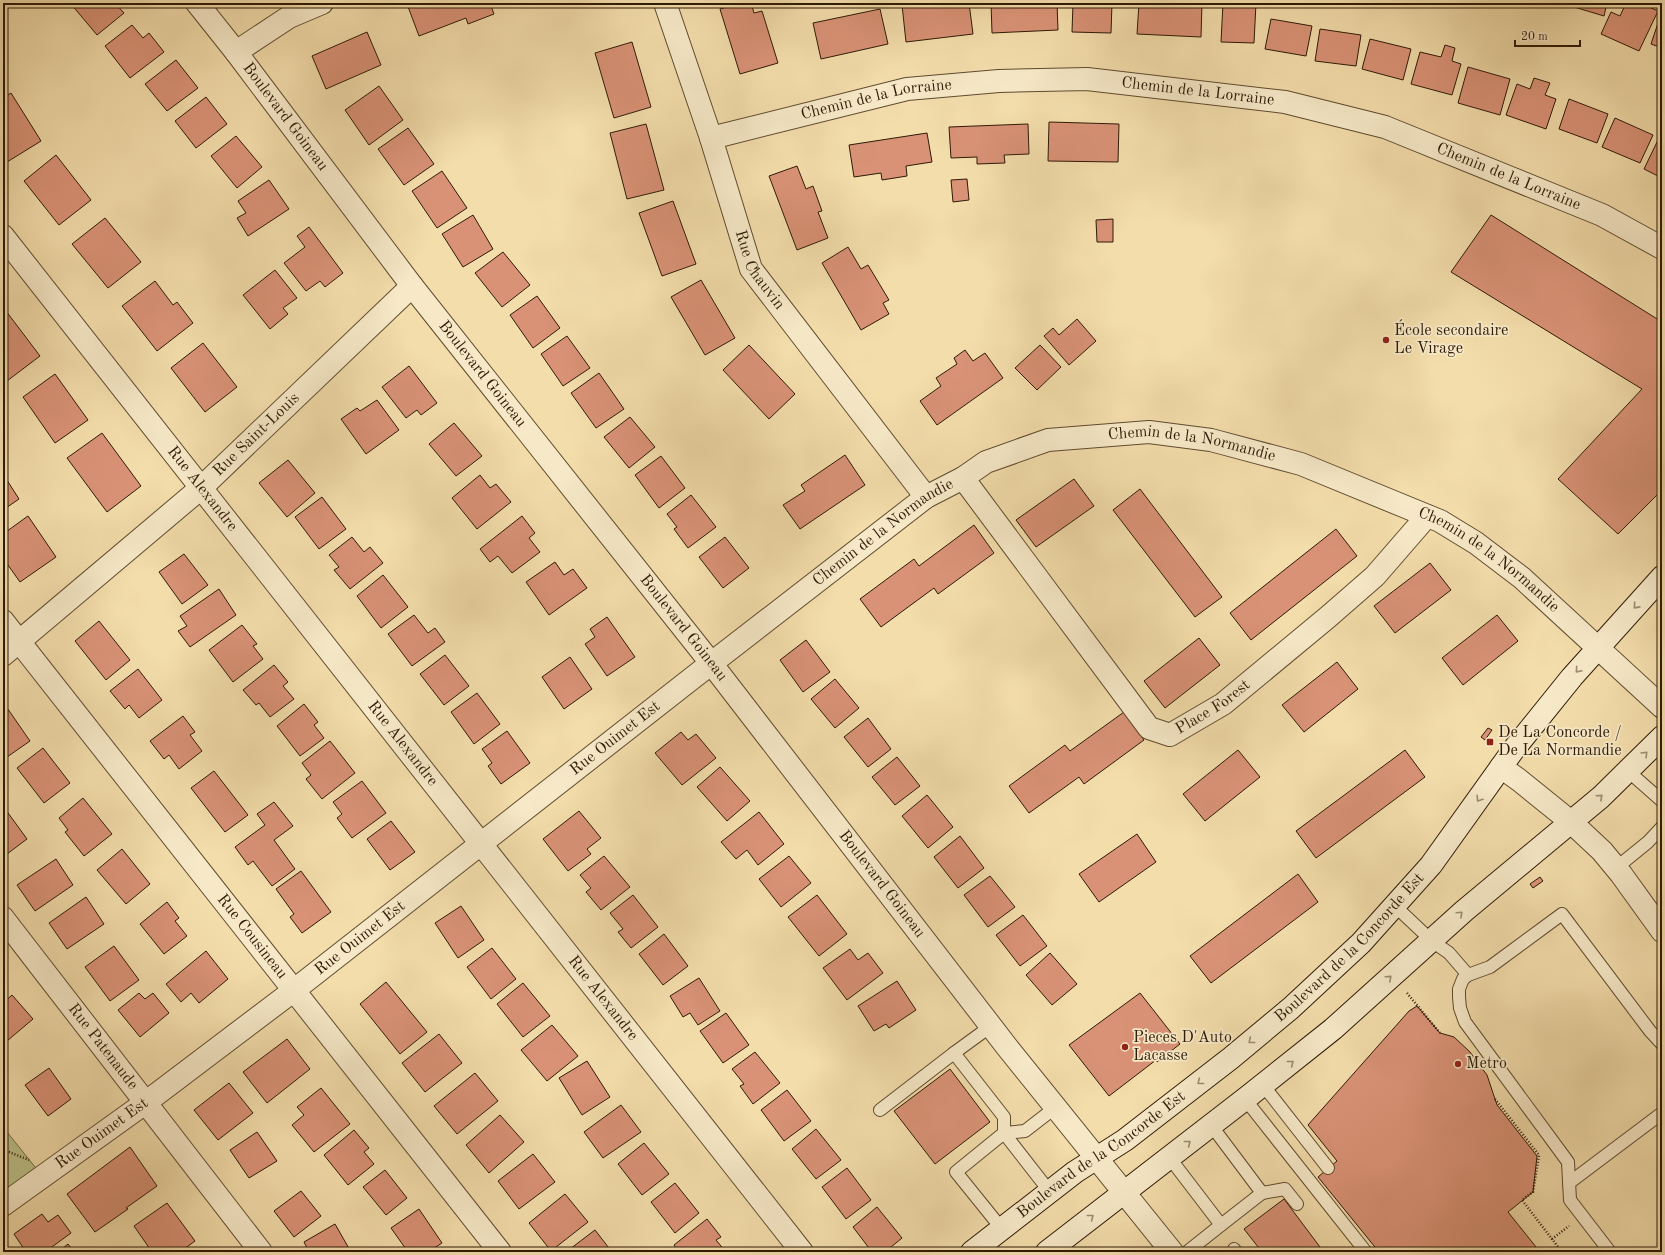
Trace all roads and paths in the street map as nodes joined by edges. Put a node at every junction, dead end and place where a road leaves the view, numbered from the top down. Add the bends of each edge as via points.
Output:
1 (197, 3) edge
2 (322, 3) edge
3 (665, 3) edge
4 (236, 52) junction
5 (711, 138) junction
6 (3, 236) edge
7 (1662, 248) edge
8 (412, 286) junction
9 (963, 478) junction
10 (200, 488) junction
11 (926, 497) junction
12 (1427, 516) junction
13 (1662, 577) edge
14 (3, 621) edge
15 (11, 648) edge
16 (1597, 648) junction
17 (711, 664) junction
18 (1662, 707) edge
19 (1662, 737) edge
20 (1501, 767) junction
21 (1628, 771) junction
22 (1662, 801) edge
23 (1571, 822) junction
24 (1662, 827) edge
25 (481, 844) junction
26 (1616, 868) junction
27 (1395, 906) junction
28 (3, 918) edge
29 (1662, 931) edge
30 (1432, 941) junction
31 (1468, 975) junction
32 (293, 991) junction
33 (1407, 993) dead end
34 (991, 1026) junction
35 (1440, 1033) dead end
36 (1662, 1044) edge
37 (954, 1053) junction
38 (1263, 1085) junction
39 (1245, 1099) junction
40 (1495, 1099) dead end
41 (145, 1103) junction
42 (1056, 1107) junction
43 (880, 1110) dead end
44 (1662, 1112) edge
45 (1211, 1125) junction
46 (1004, 1134) junction
47 (1169, 1157) junction
48 (1096, 1158) junction
49 (1328, 1168) dead end
50 (1569, 1183) junction
51 (1050, 1192) junction
52 (1124, 1192) junction
53 (1262, 1193) junction
54 (1297, 1204) dead end
55 (3, 1205) edge
56 (1221, 1225) junction
57 (1002, 1229) junction
58 (1054, 1250) edge
59 (261, 1252) edge
60 (500, 1252) edge
61 (802, 1252) edge
62 (972, 1252) edge
63 (1172, 1252) edge
64 (1187, 1252) edge
65 (1366, 1252) edge
66 (1562, 1252) edge
67 (1610, 1252) edge

1 - 4 street, Boulevard Goineau
2 - 4 street via 290,17
3 - 5 street, Rue Chauvin
4 - 8 street, Boulevard Goineau
5 - 7 street, Chemin de la Lorraine via 907,89 999,81 1086,79 1261,99 1285,102 1385,127 1602,215
5 - 11 street, Rue Chauvin via 751,269
6 - 10 street, Rue Alexandre
8 - 10 street, Rue Saint-Louis
8 - 17 street, Boulevard Goineau
9 - 11 street, Chemin de la Normandie
9 - 12 street, Chemin de la Normandie via 986,462 1048,440 1149,432 1211,440 1302,464
9 - 12 street, Place Forest via 1149,728 1170,735 1223,704 1328,617 1375,576
10 - 15 street, Rue Saint-Louis
10 - 25 street, Rue Alexandre
11 - 17 street, Chemin de la Normandie
12 - 16 street, Chemin de la Normandie via 1458,531 1505,564
13 -> 16 street, Boulevard de la Concorde Est
14 - 15 street, Rue Cousineau
15 - 32 street, Rue Cousineau
16 - 18 street, Chemin de la Normandie
16 -> 20 street, Boulevard de la Concorde Est
17 - 25 street, Rue Ouimet Est
17 - 34 street, Boulevard Goineau
21 -> 19 street
20 - 23 street
20 -> 27 street, Boulevard de la Concorde Est via 1444,848
21 - 22 lane
23 -> 21 street
23 - 26 street
30 -> 23 street via 1494,885
24 - 26 lane
25 - 32 street, Rue Ouimet Est
25 - 61 street, Rue Alexandre
26 - 29 street
27 - 30 lane
27 -> 48 street, Boulevard de la Concorde Est via 1343,960 1275,1022 1125,1140
28 - 41 street, Rue Patenaude
30 - 31 lane via 1449,953
38 -> 30 street via 1333,1029
31 - 36 lane via 1490,967 1562,914
31 - 50 lane via 1459,989 1460,1008 1465,1022 1568,1162
32 - 41 street, Rue Ouimet Est
32 - 60 street, Rue Cousineau
33 - 35 path
34 - 37 lane
34 - 42 street, Boulevard Goineau
37 - 43 lane
37 - 46 lane via 1004,1117
38 - 39 street
38 - 49 lane
39 - 45 street
39 - 65 lane
40 - 66 path via 1539,1155 1534,1192 1522,1200
41 - 55 street, Rue Ouimet Est
41 - 59 street, Rue Patenaude
42 - 46 lane via 1025,1131
42 - 48 street, Boulevard Goineau
44 - 50 lane
47 -> 45 street
45 - 53 lane
46 - 51 lane
46 - 57 lane via 956,1172
47 - 52 street
47 - 56 lane
48 - 51 street, Boulevard de la Concorde Est
48 - 52 street, Boulevard Goineau
50 - 67 lane via 1570,1200
51 - 57 street, Boulevard de la Concorde Est
58 -> 52 street
52 - 63 street, Boulevard Goineau
53 - 54 lane via 1286,1189
53 - 56 lane
56 - 64 lane
57 - 62 street, Boulevard de la Concorde Est

